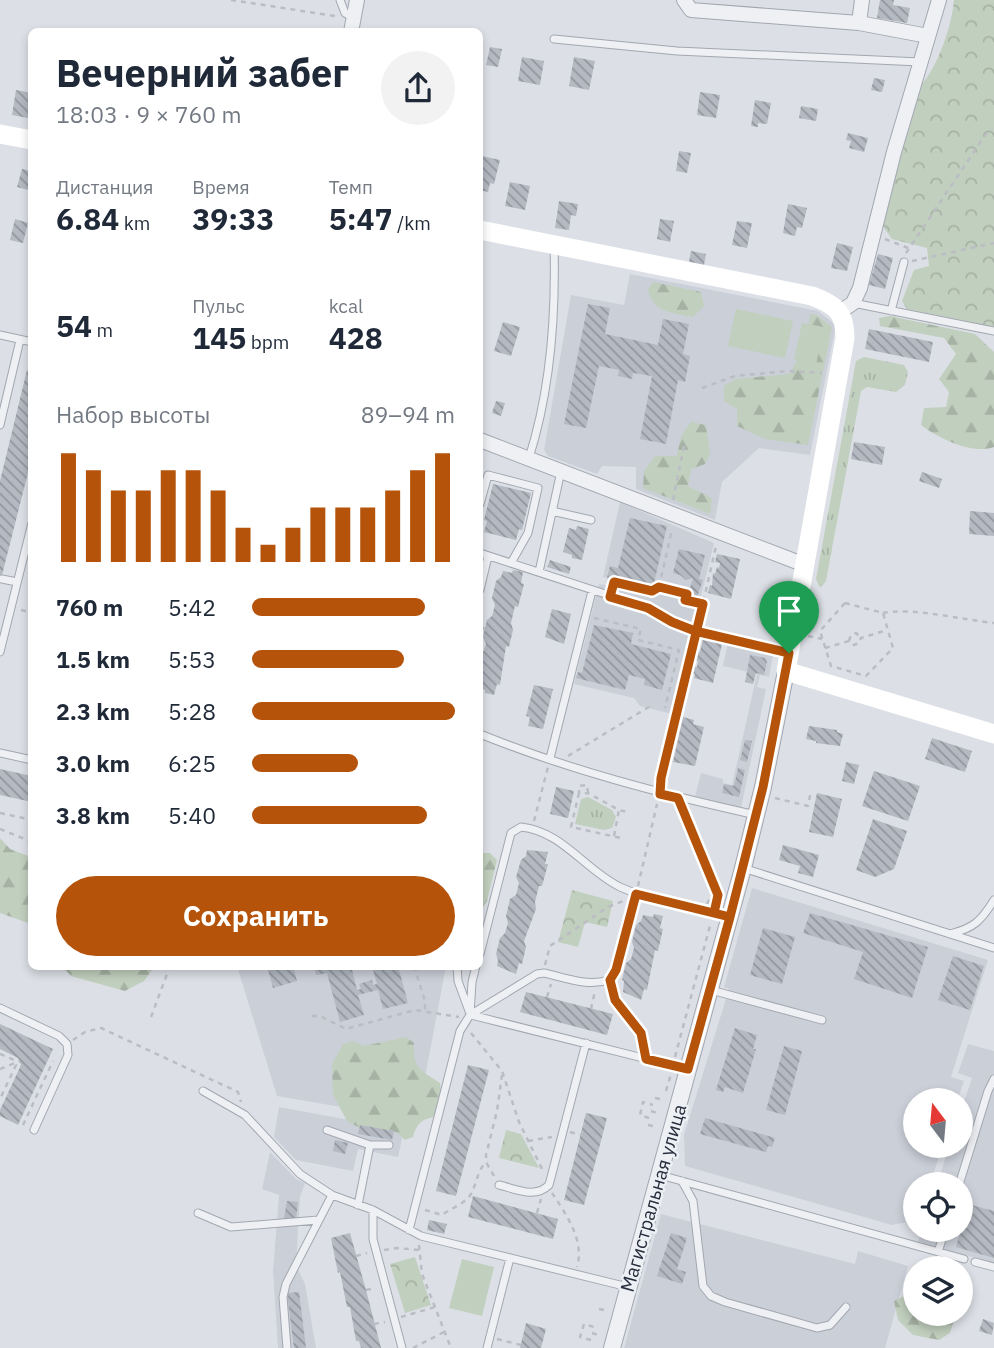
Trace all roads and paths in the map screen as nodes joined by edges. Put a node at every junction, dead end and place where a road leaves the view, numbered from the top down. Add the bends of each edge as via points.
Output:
1 (231, 0) edge
2 (340, 0) edge
3 (357, 0) edge
4 (684, 0) edge
5 (862, 0) edge
6 (939, 0) edge
7 (859, 23) junction
8 (353, 25) edge
9 (928, 36) junction
10 (554, 39) dead end
11 (920, 62) junction
12 (990, 128) dead end
13 (0, 134) edge
14 (28, 139) edge
15 (483, 231) edge
16 (873, 234) junction
17 (994, 243) edge
18 (554, 244) junction
19 (908, 248) junction
20 (904, 262) junction
21 (846, 308) junction
22 (891, 311) junction
23 (994, 331) edge
24 (0, 335) edge
25 (20, 340) junction
26 (28, 341) edge
27 (827, 373) dead end
28 (702, 388) dead end
29 (0, 425) edge
30 (483, 441) edge
31 (684, 446) dead end
32 (529, 459) junction
33 (561, 471) junction
34 (483, 493) edge
35 (672, 504) dead end
36 (552, 511) junction
37 (591, 520) dead end
38 (673, 527) dead end
39 (719, 532) junction
40 (28, 539) edge
41 (484, 555) edge
42 (511, 563) junction
43 (805, 565) junction
44 (539, 572) junction
45 (2, 579) dead end
46 (17, 582) junction
47 (659, 587) junction
48 (592, 591) junction
49 (610, 597) junction
50 (703, 604) junction
51 (883, 614) junction
52 (586, 616) junction
53 (994, 623) edge
54 (888, 630) junction
55 (695, 631) junction
56 (804, 635) dead end
57 (822, 639) junction
58 (825, 648) junction
59 (0, 652) edge
60 (788, 662) junction
61 (652, 705) dead end
62 (665, 708) dead end
63 (994, 734) edge
64 (483, 735) edge
65 (0, 753) edge
66 (550, 758) junction
67 (28, 759) edge
68 (559, 762) junction
69 (579, 793) junction
70 (587, 793) junction
71 (660, 794) junction
72 (816, 797) dead end
73 (678, 798) junction
74 (775, 798) dead end
75 (619, 810) junction
76 (627, 812) dead end
77 (0, 813) edge
78 (756, 815) junction
79 (28, 819) edge
80 (532, 828) junction
81 (0, 829) edge
82 (614, 836) junction
83 (621, 838) dead end
84 (28, 840) edge
85 (743, 868) junction
86 (715, 889) junction
87 (636, 895) junction
88 (994, 900) edge
89 (706, 906) dead end
90 (722, 915) junction
91 (950, 934) junction
92 (483, 942) edge
93 (994, 948) edge
94 (169, 970) edge
95 (415, 970) edge
96 (457, 970) edge
97 (475, 970) edge
98 (544, 973) junction
99 (553, 975) junction
100 (610, 980) junction
101 (597, 984) junction
102 (710, 990) junction
103 (547, 997) dead end
104 (0, 1008) edge
105 (591, 1009) dead end
106 (424, 1010) junction
107 (470, 1015) junction
108 (312, 1016) dead end
109 (151, 1017) dead end
110 (461, 1017) dead end
111 (822, 1020) dead end
112 (468, 1030) dead end
113 (67, 1044) junction
114 (586, 1044) junction
115 (58, 1051) dead end
116 (0, 1054) edge
117 (646, 1059) junction
118 (17, 1062) junction
119 (0, 1069) edge
120 (688, 1069) junction
121 (502, 1071) junction
122 (994, 1079) edge
123 (38, 1081) dead end
124 (43, 1084) junction
125 (34, 1089) dead end
126 (39, 1091) junction
127 (203, 1091) dead end
128 (0, 1098) edge
129 (655, 1098) dead end
130 (664, 1100) dead end
131 (653, 1105) dead end
132 (651, 1111) dead end
133 (23, 1114) dead end
134 (660, 1114) dead end
135 (245, 1115) junction
136 (27, 1116) junction
137 (649, 1118) dead end
138 (23, 1125) dead end
139 (648, 1125) dead end
140 (657, 1128) dead end
141 (34, 1130) dead end
142 (327, 1130) dead end
143 (562, 1133) junction
144 (527, 1142) junction
145 (370, 1145) junction
146 (389, 1145) dead end
147 (486, 1162) junction
148 (963, 1172) edge
149 (660, 1175) junction
150 (682, 1181) junction
151 (499, 1185) joint
152 (549, 1185) junction
153 (543, 1191) junction
154 (332, 1195) junction
155 (358, 1205) junction
156 (415, 1208) junction
157 (373, 1210) junction
158 (198, 1213) dead end
159 (537, 1213) dead end
160 (318, 1220) junction
161 (410, 1230) junction
162 (941, 1242) edge
163 (376, 1251) junction
164 (938, 1252) junction
165 (953, 1256) edge
166 (510, 1258) junction
167 (975, 1262) dead end
168 (578, 1264) dead end
169 (994, 1267) edge
170 (628, 1287) junction
171 (435, 1307) junction
172 (846, 1307) dead end
173 (599, 1309) dead end
174 (608, 1311) dead end
175 (394, 1319) junction
176 (594, 1327) dead end
177 (445, 1332) junction
178 (592, 1334) dead end
179 (490, 1337) junction
180 (591, 1340) dead end
181 (607, 1342) edge
182 (521, 1345) dead end
183 (287, 1348) edge
184 (402, 1348) edge
185 (413, 1348) edge
186 (451, 1348) edge
187 (487, 1348) edge

1 - 8 path
2 - 8 lane
3 - 8 street
4 - 7 street via 691,9
5 - 7 street
6 - 9 street
7 - 9 street
9 - 11 street
10 - 11 lane via 677,51
11 - 16 street
12 - 19 path
13 - 14 main road
15 - 18 main road
16 - 19 path
16 - 21 street via 860,288
17 - 20 path
18 - 21 main road via 812,296
18 - 32 lane via 551,349 540,423
19 - 20 path
20 - 22 lane
21 - 22 lane
21 - 43 main road, Магистральная улица via 845,338
22 - 23 lane
24 - 25 lane
25 - 26 lane
25 - 29 lane
27 - 28 path via 735,376
30 - 32 street
31 - 35 path
32 - 33 street
33 - 36 lane
33 - 39 street
34 - 42 lane via 488,475 538,488 528,533
36 - 37 lane
36 - 44 lane
38 - 47 path
39 - 43 street
39 - 50 path
40 - 46 lane
41 - 42 lane
42 - 44 lane
43 - 60 main road, Магистральная улица
44 - 48 lane
45 - 46 lane
46 - 59 lane
47 - 49 path via 652,591 614,582
47 - 50 path via 687,594 685,600
48 - 49 lane
48 - 52 lane
49 - 55 lane via 648,608
50 - 55 path
51 - 53 path
51 - 54 path
51 - 57 path via 845,604 820,631
52 - 62 path via 641,629 638,640 679,650
52 - 66 lane
54 - 58 path via 861,638 854,645 849,641
54 - 58 path via 893,648 866,676 831,666
55 - 60 lane
55 - 71 lane
56 - 57 path
57 - 58 path
60 - 63 main road
60 - 78 street, Магистральная улица
61 - 68 path
64 - 66 lane
65 - 67 lane
66 - 68 lane
66 - 80 path
68 - 71 lane
69 - 70 path
69 - 70 path via 584,784 589,787
69 - 82 path via 571,827
70 - 75 path
71 - 73 lane
71 - 87 path
72 - 74 path via 810,796 808,806
73 - 78 lane
73 - 86 path
75 - 76 path
75 - 82 path
77 - 79 path
78 - 85 street, Магистральная улица
80 - 87 lane via 552,836
80 - 92 lane via 521,827 511,833
81 - 84 path
82 - 83 path
85 - 90 street, Магистральная улица
85 - 91 lane
86 - 89 path
86 - 90 path
87 - 90 lane
87 - 98 path via 608,907 550,946
87 - 100 lane
88 - 91 lane via 984,917 968,930
90 - 102 street, Магистральная улица
91 - 93 lane
94 - 109 path
95 - 106 path
96 - 107 lane
97 - 107 lane
98 - 99 lane
98 - 107 lane
99 - 101 lane
99 - 103 path
100 - 101 lane
100 - 117 path via 615,1000 641,1033
101 - 105 path
102 - 111 lane
102 - 120 street, Магистральная улица
104 - 113 lane
106 - 108 path via 346,1029
106 - 110 path
107 - 114 lane
107 - 156 lane via 460,1031
112 - 121 path
113 - 135 path via 102,1028 238,1091
113 - 141 lane via 68,1055
114 - 117 lane
114 - 143 lane
115 - 124 path
116 - 118 path
117 - 120 lane
118 - 119 path
118 - 128 path
120 - 149 street, Магистральная улица
121 - 144 path
121 - 147 path
122 - 148 lane
123 - 124 path
124 - 126 path
125 - 126 path
126 - 136 path
127 - 135 lane
129 - 130 path
131 - 137 path via 643,1102 639,1115
132 - 134 path
133 - 136 path
135 - 154 lane via 300,1174
136 - 138 path
139 - 140 path
142 - 145 lane
143 - 144 path
143 - 152 lane
144 - 152 path
145 - 146 lane
145 - 155 lane
147 - 151 path
147 - 156 path via 464,1201 442,1215
149 - 150 lane
149 - 170 street, Магистральная улица
150 - 164 lane
150 - 172 lane via 693,1201 703,1286 711,1296 817,1328 830,1325
151 - 153 lane via 534,1194
152 - 153 lane
152 - 168 path via 579,1247
153 - 159 path
154 - 155 lane
154 - 160 lane
155 - 157 lane
156 - 161 lane
157 - 161 lane
157 - 163 lane
158 - 160 lane via 231,1227
160 - 183 lane via 286,1284
161 - 166 lane
162 - 164 lane
163 - 171 path via 419,1250 422,1274
163 - 175 lane
164 - 165 lane
166 - 170 lane
166 - 179 lane
167 - 169 lane
170 - 181 street, Магистральная улица
171 - 175 path
171 - 177 path
173 - 174 path
175 - 184 lane
176 - 180 path via 584,1324 580,1337
177 - 185 path
177 - 186 path
178 - 181 path
179 - 182 path
179 - 187 lane

